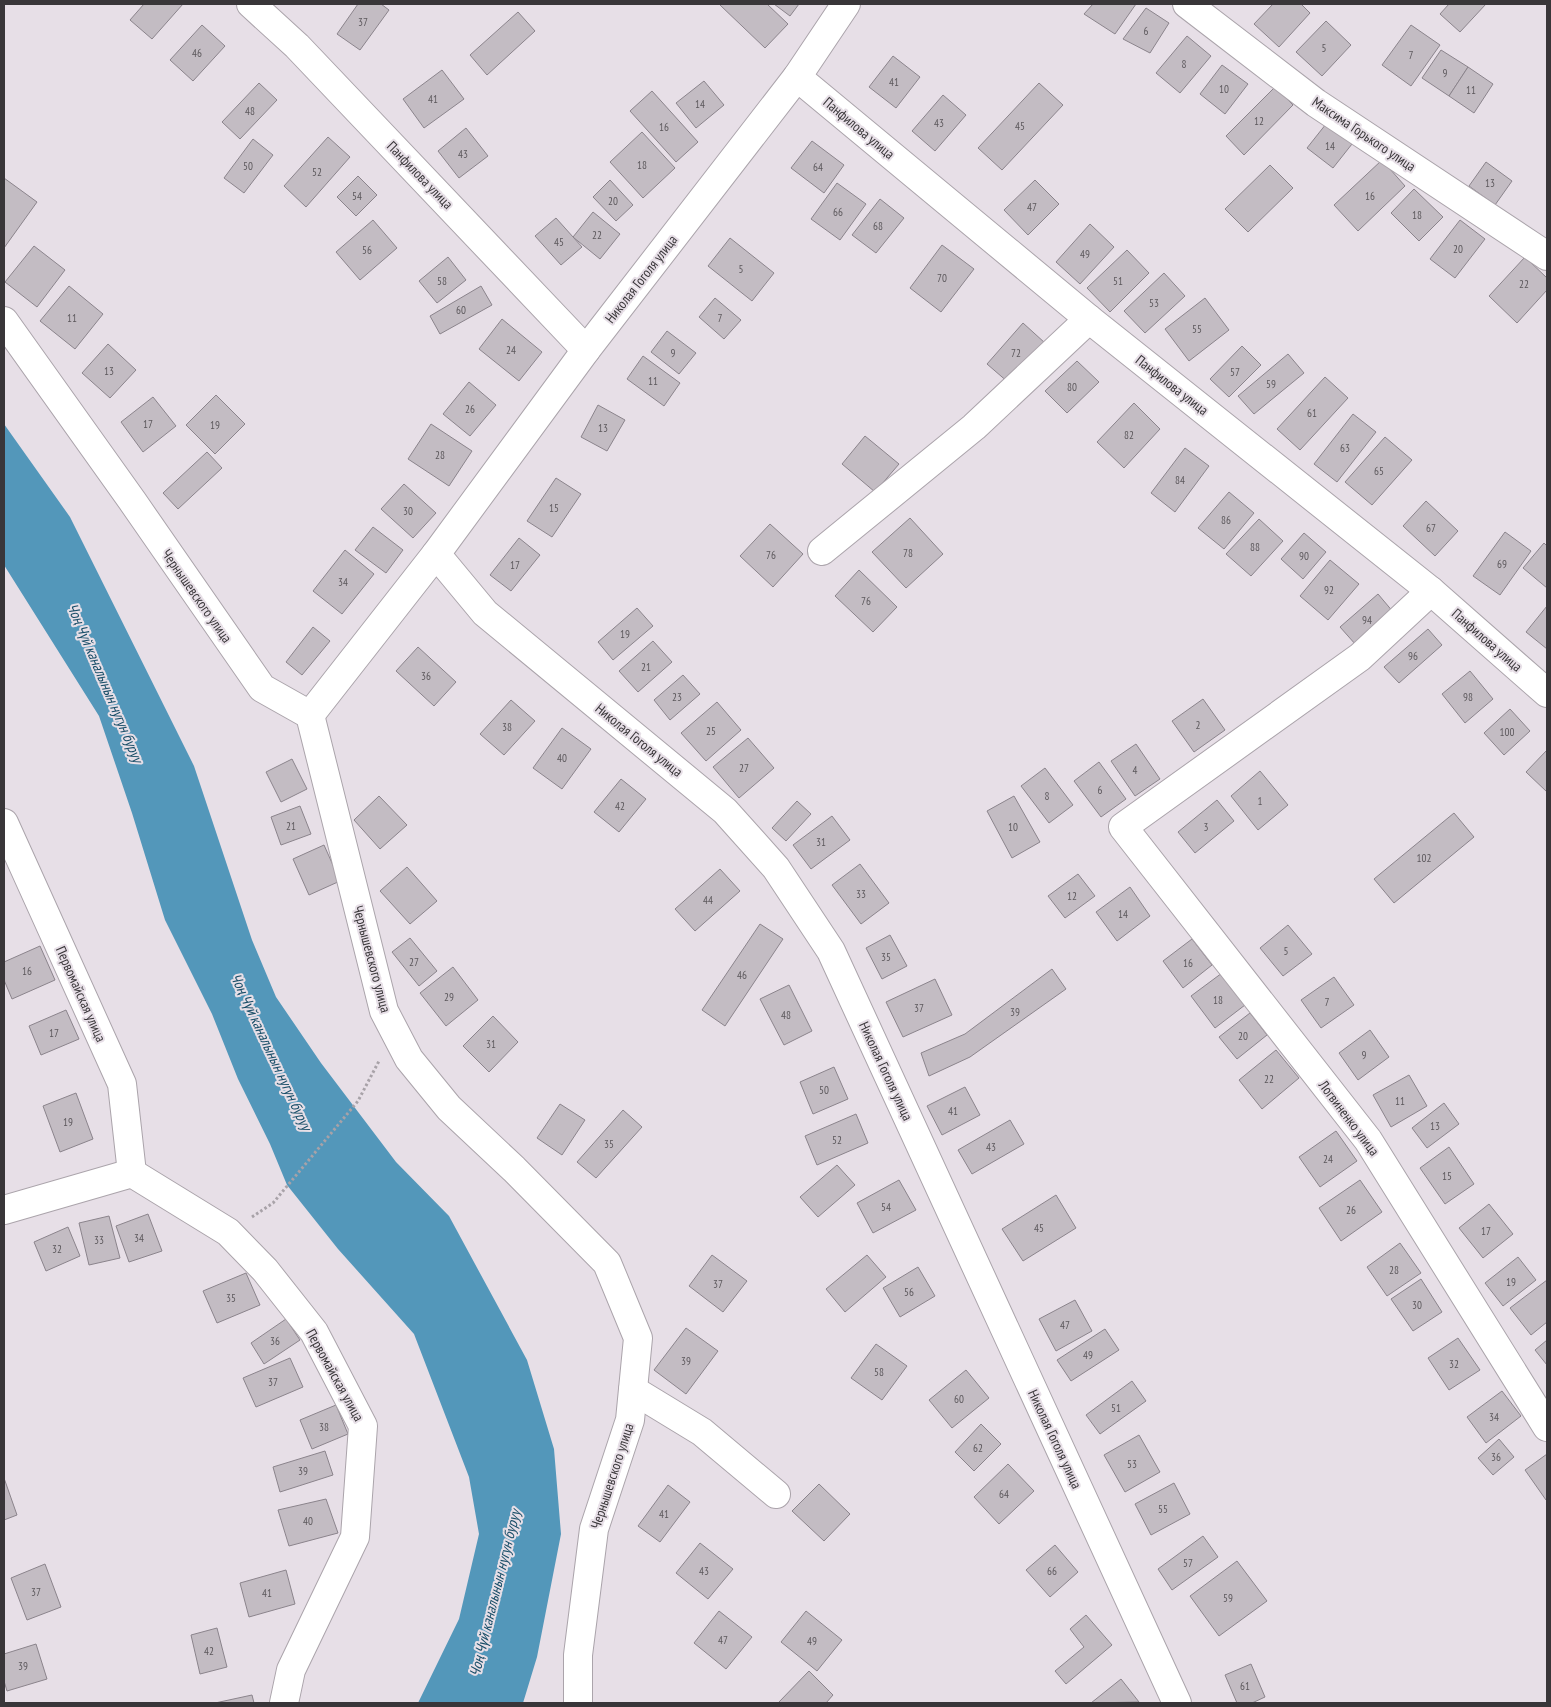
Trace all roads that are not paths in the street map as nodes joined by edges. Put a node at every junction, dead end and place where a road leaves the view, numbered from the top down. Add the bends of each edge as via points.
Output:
1 (251, 4) edge
2 (846, 4) edge
3 (1187, 4) edge
4 (797, 77) junction
5 (1547, 256) edge
6 (1089, 319) junction
7 (4, 320) edge
8 (586, 350) junction
9 (822, 551) dead end
10 (436, 554) junction
11 (1431, 591) junction
12 (1547, 693) edge
13 (310, 714) junction
14 (4, 823) edge
15 (132, 1173) junction
16 (4, 1210) edge
17 (633, 1390) junction
18 (1547, 1427) edge
19 (776, 1494) dead end
20 (284, 1703) edge
21 (578, 1703) edge
22 (1177, 1703) edge

1 - 8 street, Панфилова улица via 297,46
2 - 4 street, Николая Гоголя улица
3 - 5 street, Максима Горького улица via 1316,103
4 - 6 street, Панфилова улица
4 - 8 street, Николая Гоголя улица
6 - 9 street via 974,426
6 - 11 street, Панфилова улица
7 - 13 street, Чернышевского улица via 262,688
8 - 10 street, Николая Гоголя улица
10 - 13 street, Николая Гоголя улица
10 - 22 street, Николая Гоголя улица via 485,613 725,811 776,868 831,951
11 - 12 street, Панфилова улица
11 - 18 street, Логвиненко улица via 1360,656 1123,827 1368,1140
13 - 17 street, Чернышевского улица via 384,1011 409,1060 449,1108 514,1168 607,1263 638,1338
14 - 15 street, Первомайская улица via 122,1084
15 - 16 street
15 - 20 street, Первомайская улица via 228,1232 265,1270 314,1332 363,1426 355,1537 291,1670
17 - 19 street via 702,1432
17 - 21 street, Чернышевского улица via 630,1420 594,1529 578,1655

